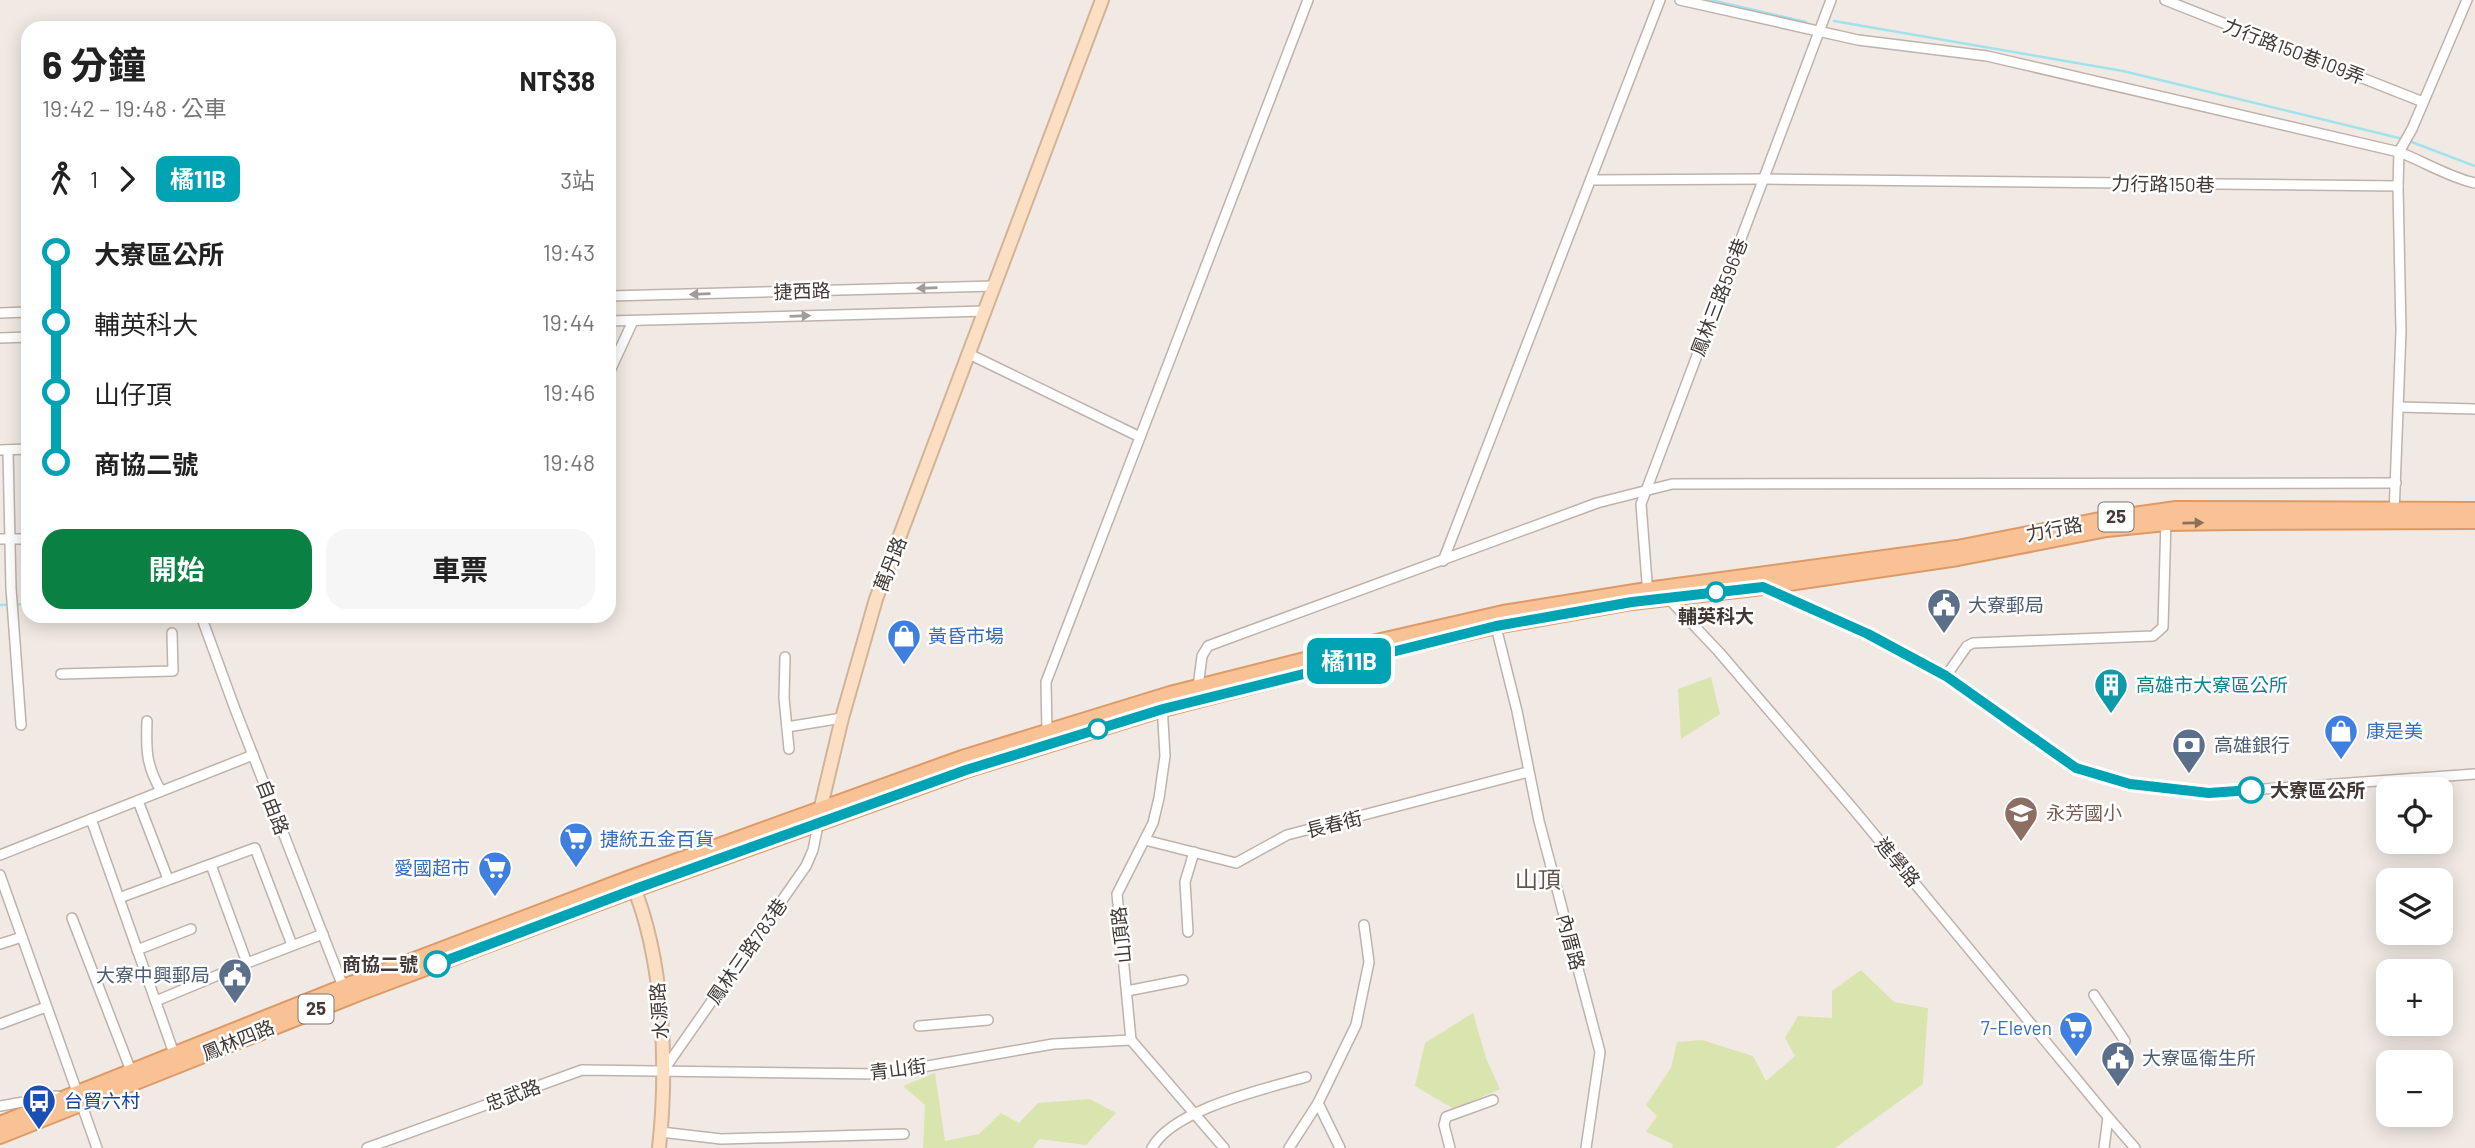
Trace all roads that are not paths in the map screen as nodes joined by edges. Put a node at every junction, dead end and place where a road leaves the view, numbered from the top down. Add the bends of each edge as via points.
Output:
1 (1102, 0) edge
2 (1308, 0) edge
3 (1661, 0) edge
4 (1679, 0) edge
5 (1831, 0) edge
6 (2165, 0) edge
7 (2467, 0) edge
8 (1818, 32) junction
9 (2423, 102) junction
10 (2399, 152) junction
11 (1763, 179) junction
12 (1591, 180) junction
13 (2475, 183) edge
14 (2398, 186) junction
15 (995, 286) junction
16 (616, 296) edge
17 (986, 311) junction
18 (21, 312) edge
19 (0, 313) edge
20 (616, 321) edge
21 (633, 321) junction
22 (21, 337) edge
23 (0, 338) edge
24 (969, 354) junction
25 (616, 358) edge
26 (2399, 407) junction
27 (2475, 409) edge
28 (1140, 437) junction
29 (4, 450) edge
30 (2396, 483) junction
31 (1646, 490) junction
32 (2475, 510) edge
33 (2394, 516) junction
34 (2165, 517) junction
35 (2475, 521) edge
36 (5, 539) edge
37 (1443, 561) junction
38 (1762, 581) junction
39 (1666, 592) junction
40 (1648, 595) junction
41 (1494, 620) junction
42 (204, 623) edge
43 (172, 633) dead end
44 (785, 657) dead end
45 (61, 674) dead end
46 (1946, 676) junction
47 (1198, 687) junction
48 (1161, 703) junction
49 (842, 718) junction
50 (147, 721) dead end
51 (21, 725) dead end
52 (787, 727) junction
53 (1047, 731) junction
54 (789, 750) dead end
55 (253, 755) junction
56 (1528, 772) junction
57 (2475, 774) edge
58 (161, 791) junction
59 (138, 801) junction
60 (819, 817) junction
61 (91, 819) junction
62 (1144, 840) junction
63 (1194, 852) junction
64 (0, 855) edge
65 (211, 865) junction
66 (0, 875) edge
67 (168, 879) junction
68 (632, 884) junction
69 (119, 898) junction
70 (72, 918) dead end
71 (1364, 925) dead end
72 (191, 929) dead end
73 (1188, 932) dead end
74 (323, 934) junction
75 (22, 937) junction
76 (0, 944) edge
77 (292, 945) junction
78 (137, 950) junction
79 (247, 962) junction
80 (1182, 980) dead end
81 (1127, 991) junction
82 (345, 992) junction
83 (2094, 995) dead end
84 (156, 1001) junction
85 (46, 1007) junction
86 (988, 1020) dead end
87 (0, 1024) edge
88 (919, 1026) dead end
89 (1132, 1040) junction
90 (2125, 1041) dead end
91 (176, 1059) junction
92 (663, 1071) junction
93 (133, 1076) junction
94 (1306, 1077) dead end
95 (78, 1098) junction
96 (1493, 1100) dead end
97 (1318, 1103) junction
98 (0, 1106) edge
99 (1194, 1114) junction
100 (2108, 1117) junction
101 (0, 1124) edge
102 (661, 1132) junction
103 (904, 1134) dead end
104 (0, 1136) edge
105 (819, 1137) junction
106 (771, 1143) edge
107 (97, 1148) edge
108 (367, 1148) edge
109 (659, 1148) edge
110 (820, 1148) edge
111 (1152, 1148) edge
112 (1224, 1148) edge
113 (1289, 1148) edge
114 (1340, 1148) edge
115 (1450, 1148) edge
116 (1586, 1148) edge
117 (2104, 1148) edge
118 (2135, 1148) edge

1 - 15 street
2 - 28 street
3 - 12 street
4 - 8 street
5 - 8 street, 鳳林三路596巷
6 - 9 street, 力行路150巷109弄
7 - 9 street
8 - 10 street via 1987,56
8 - 11 street, 鳳林三路596巷
9 - 10 street
10 - 13 street
10 - 14 street
11 - 12 street, 力行路150巷
11 - 14 street, 力行路150巷
11 - 31 street, 鳳林三路596巷
12 - 37 street
14 - 26 street
15 -> 16 street, 捷西路
15 - 17 street, 萬丹路
21 -> 17 street, 捷西路
17 - 24 street, 萬丹路
18 - 19 street
20 - 21 street, 捷西路
21 - 25 street
22 - 23 street
24 - 28 street
24 - 49 street, 萬丹路 via 876,599
26 - 27 street
26 - 30 street
28 - 53 street via 1045,682
29 - 36 street
30 - 31 street via 1672,484
30 - 33 street
31 - 37 street via 1597,503
31 - 40 street, 鳳林三路596巷 via 1642,503
32 - 33 main road, 力行路 / 25
33 - 34 main road, 力行路 / 25
33 - 35 main road, 力行路 / 25
34 - 38 main road, 力行路 / 25 via 1958,558
34 - 46 street via 2160,631 2153,636 1973,643
36 - 51 street
37 - 47 street via 1208,646
38 - 39 main road, 25
38 - 46 street
39 - 40 main road, 25
39 - 100 street, 進學路 via 1864,821
40 - 41 main road, 25
41 - 47 main road, 25
41 - 48 main road, 25
41 - 56 street, 內厝路
42 - 55 street, 自由路
43 - 45 street via 174,669 170,672
44 - 52 street
46 - 57 street via 2076,768 2130,784 2209,793
47 - 48 main road, 25
48 - 53 main road, 25
48 - 60 main road, 25
48 - 62 street, 山頂路 via 1165,756 1156,810
49 - 52 street
49 - 60 street, 萬丹路
50 - 58 street via 148,763
52 - 54 street
53 - 60 main road, 25 via 962,758
55 - 58 street
55 - 74 street, 自由路
56 - 63 street, 長春街 via 1287,835 1236,863
56 - 116 street, 內厝路 via 1600,1052
58 - 59 street
59 - 61 street
59 - 67 street
60 - 68 main road, 25
60 - 92 street, 鳳林三路783巷 via 806,866
61 - 64 street
61 - 69 street
62 - 63 street, 長春街
62 - 81 street, 山頂路 via 1117,894
63 - 73 street via 1185,882
65 - 67 street, 自由路
65 - 77 street, 自由路 via 255,848
65 - 79 street
66 - 75 street
67 - 69 street, 自由路
68 - 82 main road, 鳳林四路 / 25
68 - 92 street, 水源路 via 657,979
69 - 78 street
70 - 93 street
71 - 97 street via 1369,961 1356,1024
72 - 78 street
74 - 77 street
74 - 82 street, 自由路
75 - 76 street
75 - 85 street
77 - 79 street
78 - 84 street
79 - 84 street
80 - 81 street
81 - 89 street, 山頂路
82 - 91 main road, 鳳林四路 / 25
83 - 90 street
84 - 91 street
85 - 87 street
85 - 95 street
86 - 88 street
89 - 92 street, 青山街 via 1053,1044 880,1074
89 - 99 street
91 - 93 main road, 鳳林四路 / 25
92 - 102 street, 水源路
92 - 108 street, 忠武路 via 582,1070
93 - 95 main road, 鳳林四路 / 25
94 - 99 street
95 - 98 street
95 - 101 main road, 鳳林四路 / 25
95 - 104 main road, 鳳林四路 / 25
95 - 107 street
96 - 115 street via 1446,1117
97 - 113 street
97 - 114 street
99 - 111 street
99 - 112 street
100 - 117 street
100 - 118 street, 進學路
102 - 106 street
102 - 109 street, 水源路
103 - 105 street
105 - 106 street
105 - 110 street

